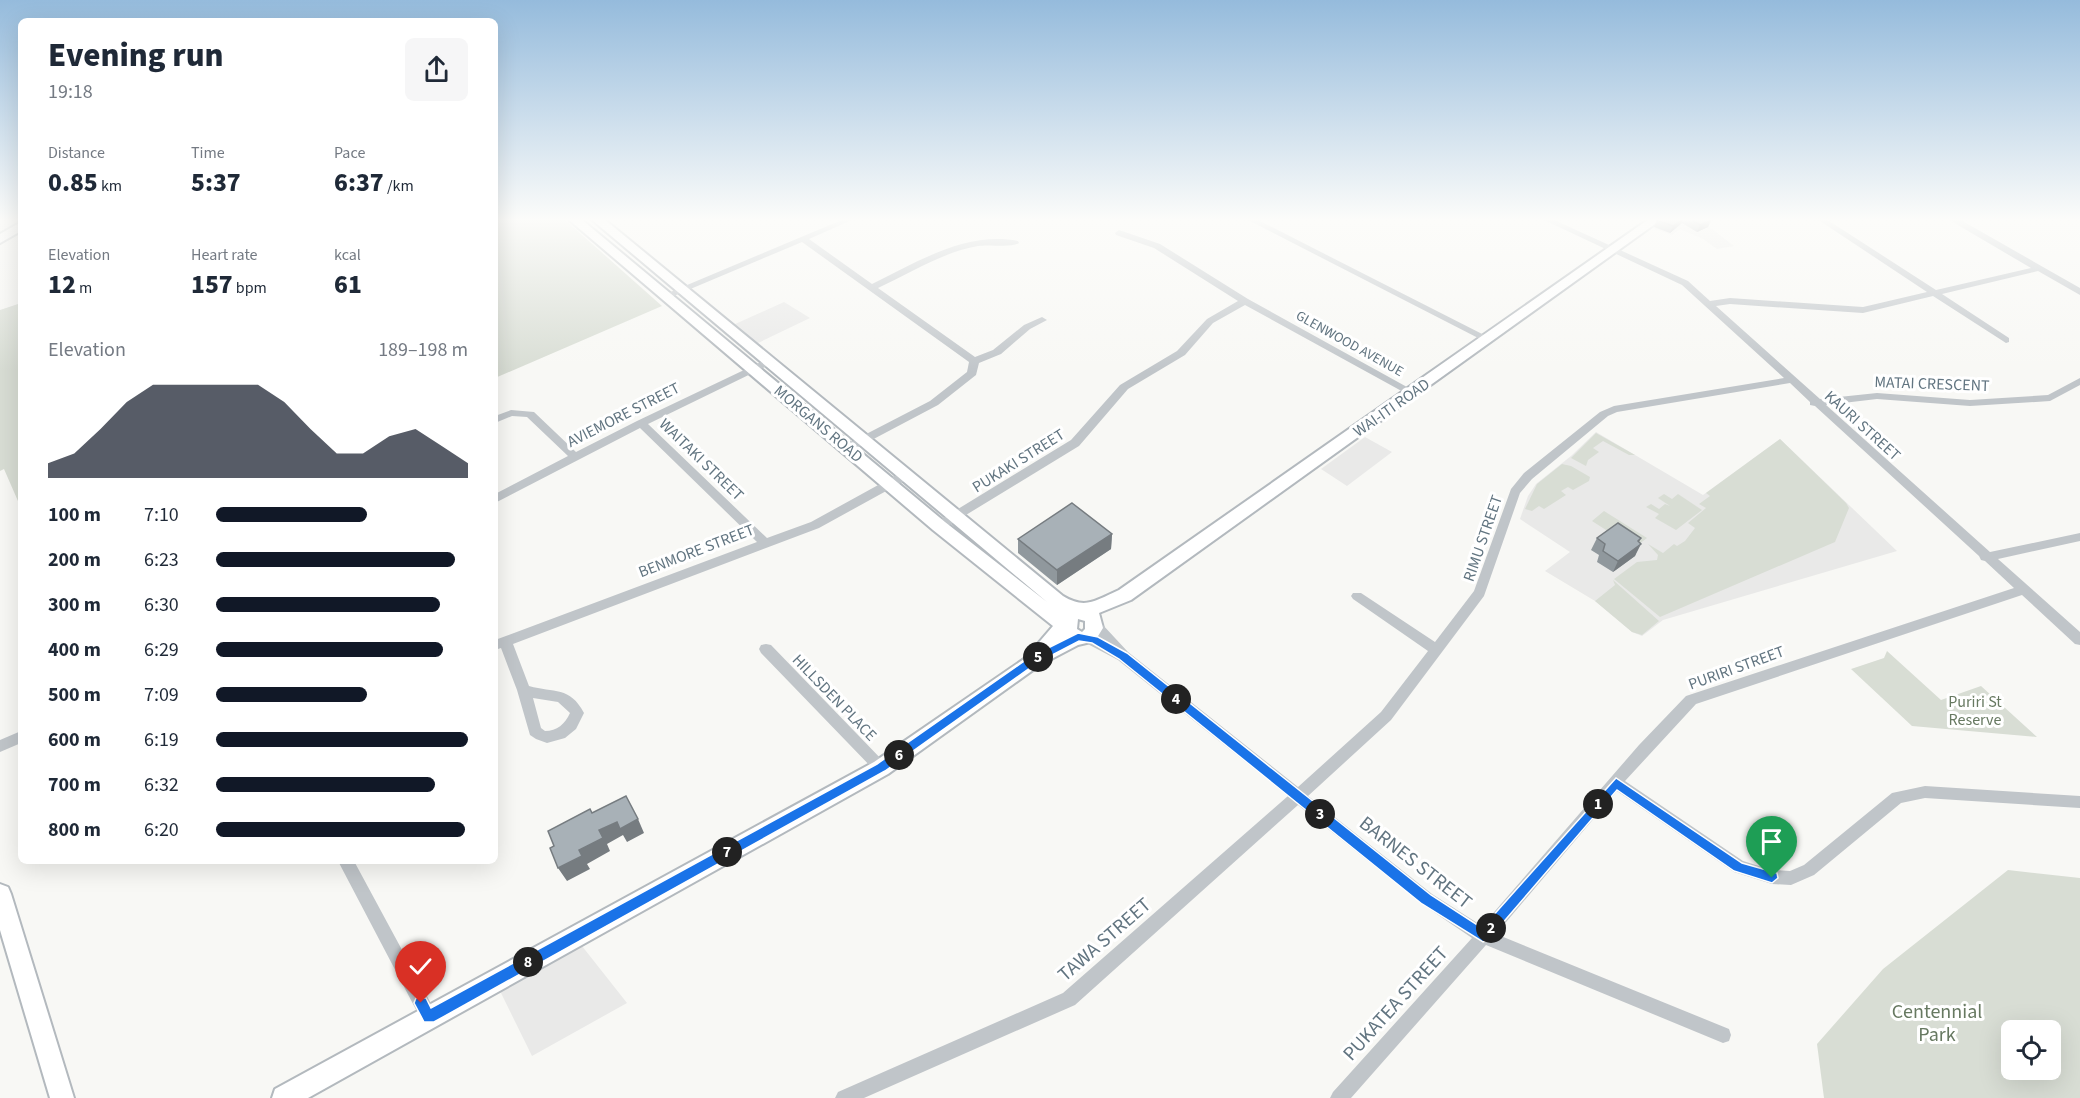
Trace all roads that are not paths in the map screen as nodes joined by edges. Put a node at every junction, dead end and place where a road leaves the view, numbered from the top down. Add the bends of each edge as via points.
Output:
1 (635, 270) edge
2 (657, 270) edge
3 (728, 270) edge
4 (847, 270) edge
5 (910, 270) edge
6 (1196, 270) edge
7 (1351, 270) edge
8 (1584, 270) edge
9 (1659, 270) edge
10 (1899, 270) edge
11 (2031, 270) edge
12 (2039, 270) edge
13 (872, 288) junction
14 (681, 290) junction
15 (1932, 292) junction
16 (2080, 292) edge
17 (666, 296) junction
18 (1245, 301) junction
19 (1708, 304) junction
20 (1042, 320) dead end
21 (1487, 339) junction
22 (2006, 340) dead end
23 (974, 361) junction
24 (767, 362) junction
25 (753, 368) junction
26 (1790, 380) junction
27 (2080, 381) edge
28 (1411, 392) junction
29 (1814, 403) junction
30 (498, 419) edge
31 (641, 423) junction
32 (863, 441) junction
33 (849, 448) junction
34 (575, 457) junction
35 (897, 480) junction
36 (498, 497) edge
37 (956, 516) junction
38 (939, 526) junction
39 (2080, 537) edge
40 (765, 543) junction
41 (1984, 557) junction
42 (2022, 590) junction
43 (1358, 596) dead end
44 (1083, 625) junction
45 (2080, 640) edge
46 (500, 643) edge
47 (766, 649) dead end
48 (1437, 650) junction
49 (524, 690) dead end
50 (18, 738) edge
51 (0, 746) edge
52 (881, 768) junction
53 (1616, 783) junction
54 (1298, 796) junction
55 (2080, 802) edge
56 (348, 864) edge
57 (0, 894) edge
58 (1483, 936) junction
59 (429, 1017) junction
60 (1723, 1035) dead end
61 (311, 1091) edge
62 (62, 1098) edge
63 (284, 1098) edge
64 (844, 1098) edge
65 (1339, 1098) edge

1 - 17 street, MORGANS ROAD
2 - 14 street, MORGANS ROAD
3 - 14 street
4 - 13 street
5 - 13 street
6 - 18 street, GLENWOOD AVENUE
7 - 21 street
8 - 21 street, WAI-ITI ROAD
9 - 19 street, KAURI STREET
10 - 15 street
11 - 15 street
12 - 16 street
13 - 23 street
14 - 17 street
14 - 24 street, MORGANS ROAD
15 - 19 street via 1863,310 1730,301
15 - 22 street
17 - 25 street, MORGANS ROAD
18 - 28 street, GLENWOOD AVENUE
18 - 37 street, PUKAKI STREET via 1210,321 1181,353 1124,387 1075,443
19 - 26 street, KAURI STREET
20 - 23 street via 1027,327 998,352
21 - 28 street, WAI-ITI ROAD
23 - 32 street via 972,373 954,389
24 - 25 street, AVIEMORE STREET
24 - 32 street, MORGANS ROAD
25 - 31 street, AVIEMORE STREET
25 - 33 street, MORGANS ROAD
26 - 29 street, KAURI STREET
26 - 48 street, RIMU STREET via 1614,409 1596,419 1528,476 1515,492 1480,593
27 - 29 street, MATAI CRESCENT via 2050,398 1970,403 1877,396
28 - 44 street, WAI-ITI ROAD
29 - 41 street, KAURI STREET
30 - 34 street via 511,413 530,414
31 - 34 street, AVIEMORE STREET
31 - 40 street, WAITAKI STREET
32 - 33 street
32 - 35 street, MORGANS ROAD
33 - 35 street, MORGANS ROAD
34 - 36 street, AVIEMORE STREET
35 - 37 street, MORGANS ROAD
35 - 38 street, MORGANS ROAD
35 - 40 street, BENMORE STREET via 830,518
37 - 38 street, PUKAKI STREET
37 - 44 street, MORGANS ROAD
38 - 44 street, MORGANS ROAD
39 - 41 street
40 - 46 street, BENMORE STREET
41 - 42 street, KAURI STREET
42 - 45 street, KAURI STREET
42 - 53 street, PURIRI STREET via 1691,700
43 - 48 street
44 - 52 street, WAI-ITI ROAD
44 - 54 street, BARNES STREET
46 - 49 street
47 - 52 street, HILLSDEN PLACE
48 - 54 street, RIMU STREET via 1386,716
50 - 51 street
52 - 59 street, WAI-ITI ROAD
53 - 55 street via 1739,867 1772,878 1791,878 1809,870 1897,797 1925,792
53 - 58 street, PURIRI STREET
54 - 58 street, BARNES STREET via 1427,899
54 - 64 street, TAWA STREET via 1069,999
56 - 59 street
57 - 62 street
58 - 60 street, BARNES STREET
58 - 65 street, PUKATEA STREET
59 - 61 street, WAI-ITI ROAD
61 - 63 street, WAI-ITI ROAD

